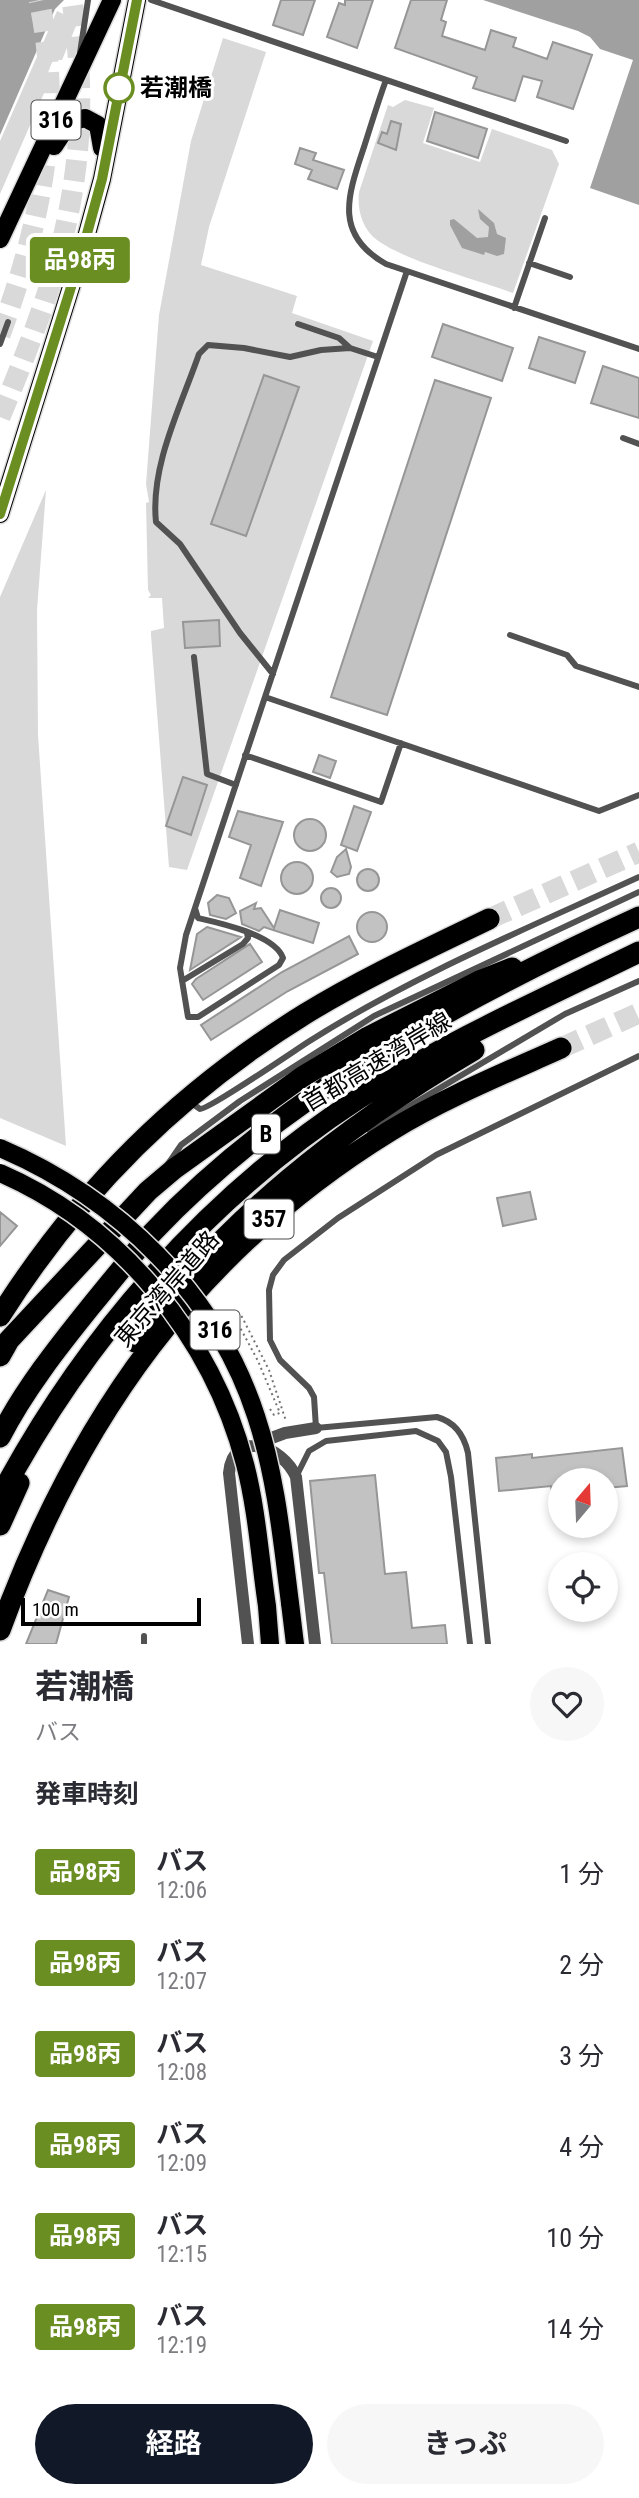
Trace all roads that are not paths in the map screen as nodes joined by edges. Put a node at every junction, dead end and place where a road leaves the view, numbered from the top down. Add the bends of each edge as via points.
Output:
1 (137, 0) edge
2 (151, 0) edge
3 (87, 2) edge
4 (110, 2) edge
5 (76, 76) junction
6 (386, 80) junction
7 (566, 141) dead end
8 (102, 179) junction
9 (545, 218) dead end
10 (1, 236) edge
11 (530, 262) junction
12 (407, 271) junction
13 (570, 277) dead end
14 (514, 307) junction
15 (8, 322) dead end
16 (298, 324) dead end
17 (0, 344) edge
18 (637, 347) edge
19 (350, 348) junction
20 (378, 357) junction
21 (623, 438) dead end
22 (639, 444) edge
23 (0, 514) edge
24 (510, 635) dead end
25 (194, 657) dead end
26 (273, 674) junction
27 (639, 687) edge
28 (265, 697) junction
29 (401, 743) junction
30 (246, 755) junction
31 (236, 785) junction
32 (639, 795) edge
33 (639, 877) edge
34 (639, 892) edge
35 (195, 908) junction
36 (639, 917) edge
37 (489, 919) tunnel mouth
38 (615, 928) junction
39 (247, 933) junction
40 (639, 952) edge
41 (182, 981) junction
42 (639, 981) edge
43 (546, 998) junction
44 (561, 1048) tunnel mouth
45 (639, 1056) edge
46 (187, 1099) junction
47 (362, 1135) dead end
48 (0, 1148) edge
49 (339, 1151) dead end
50 (0, 1173) edge
51 (286, 1179) junction
52 (148, 1191) junction
53 (0, 1316) edge
54 (0, 1356) edge
55 (82, 1364) junction
56 (316, 1428) junction
57 (2, 1432) edge
58 (248, 1447) junction
59 (296, 1477) junction
60 (62, 1485) junction
61 (0, 1497) edge
62 (0, 1525) edge
63 (0, 1630) edge
64 (248, 1644) edge
65 (270, 1644) edge
66 (295, 1644) edge
67 (315, 1644) edge
68 (470, 1644) edge
69 (488, 1644) edge

1 - 8 main road, 316
2 - 6 lane
3 - 5 lane
4 - 5 main road, 316
5 - 10 main road, 316
6 - 7 lane
6 - 12 lane via 351,185 349,219 370,255
8 - 10 main road via 101,132 93,121 78,118 63,130
8 - 23 main road, 316
9 - 11 lane
11 - 13 lane
11 - 14 lane
12 - 14 lane
12 - 20 lane
14 - 18 lane
15 - 17 lane
16 - 19 lane via 339,338
19 - 20 lane
19 - 26 lane via 290,357 215,345 203,348 156,489 159,527 180,544
20 - 26 lane
21 - 22 lane
24 - 27 lane via 567,655 576,666
25 - 31 lane via 207,774
26 - 28 lane
28 - 29 lane
28 - 30 lane
29 - 30 lane via 381,802
29 - 32 lane via 599,811
30 - 31 lane
31 - 35 lane
33 - 46 lane via 382,998 234,1088 211,1107 200,1108
34 - 52 lane via 374,1016 240,1101 181,1145
35 - 39 lane via 198,918
35 - 41 lane via 180,968
36 - 38 highway, 首都高速湾岸線 / B
37 - 46 highway via 305,1014
38 - 52 highway via 479,981 368,1037 302,1077
38 - 57 highway, 首都高速湾岸線 / B via 393,1047 336,1082 239,1155 152,1233 76,1325
39 - 41 lane via 243,944
39 - 41 lane via 276,946 283,958 279,965 198,1017 188,1017
40 - 43 highway, 首都高速湾岸線 / B
42 - 47 lane via 565,1014
43 - 51 highway
43 - 55 highway, 首都高速湾岸線 / B via 384,1083 270,1164 162,1265
44 - 60 highway, 東京湾岸道路 / 357 via 390,1131 330,1172 225,1257 152,1342 108,1403
45 - 56 lane via 436,1155 338,1218 284,1260 269,1290 270,1340 280,1360 314,1397
46 - 53 highway via 141,1140 57,1231
48 - 66 main road, 316, bridge via 81,1191 123,1222 158,1255 213,1326 256,1413 278,1509
49 - 51 lane
50 - 65 main road, 316, bridge via 71,1212 110,1242 161,1298 188,1337 227,1411 245,1462
51 - 60 highway via 194,1268 139,1337 104,1389
52 - 54 highway via 9,1340
55 - 61 highway, 首都高速湾岸線 / B via 39,1427
55 - 62 highway
56 - 58 street via 285,1433
56 - 69 lane via 437,1417 459,1431 468,1453
58 - 59 street via 271,1449 282,1456
58 - 64 street via 237,1453 229,1473
59 - 67 street
59 - 68 lane via 303,1459 326,1441 416,1431 438,1441 446,1452 451,1477
60 - 63 highway, 東京湾岸道路 / 357

